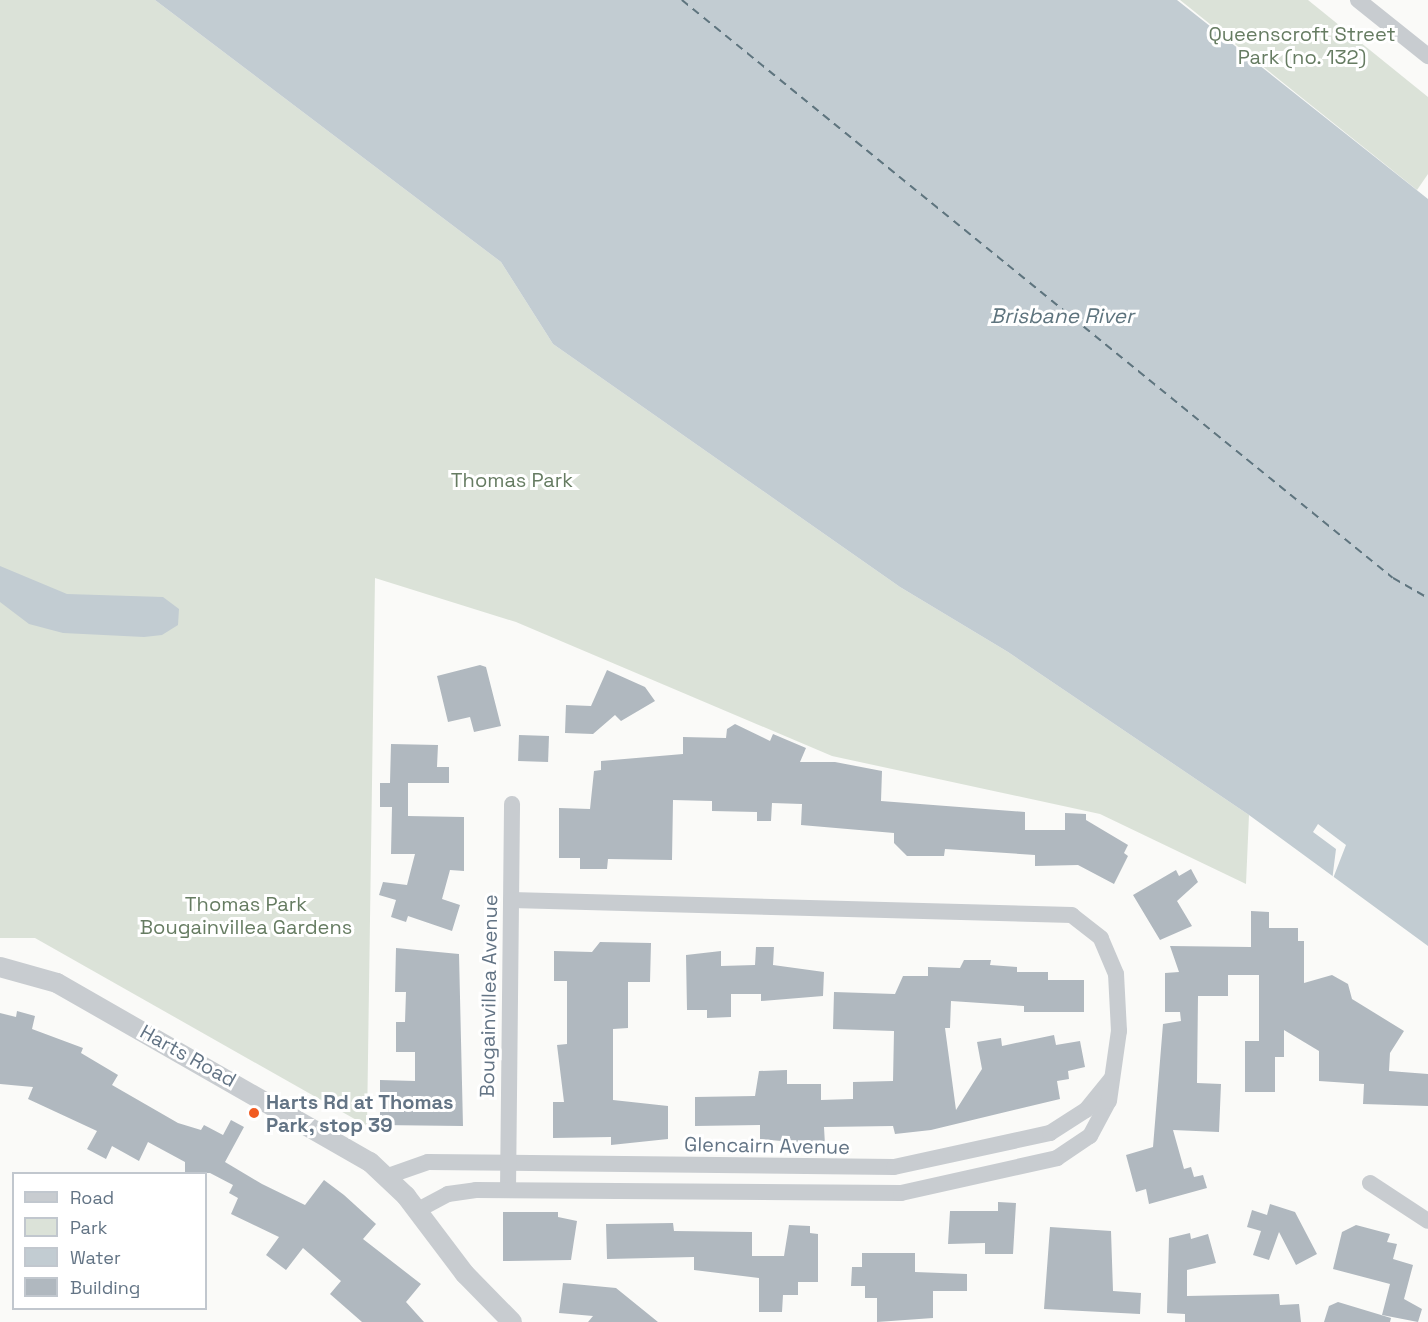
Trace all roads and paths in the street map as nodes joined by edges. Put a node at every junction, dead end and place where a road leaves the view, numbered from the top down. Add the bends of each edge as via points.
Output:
1 (1358, 0) edge
2 (1428, 56) edge
3 (512, 804) dead end
4 (511, 900) junction
5 (0, 967) edge
6 (1116, 1069) junction
7 (508, 1163) junction
8 (388, 1176) junction
9 (1371, 1183) dead end
10 (508, 1190) junction
11 (418, 1210) junction
12 (1428, 1221) edge
13 (513, 1322) edge

1 - 2 street
3 - 4 street, Bougainvillea Avenue
4 - 6 street via 1072,915 1101,938 1116,974
4 - 7 street, Bougainvillea Avenue
5 - 8 street, Harts Road via 32,972 63,986 340,1142
6 - 7 street, Glencairn Avenue via 1086,1110 1050,1133 894,1167
6 - 10 street via 1099,1125 1072,1151 938,1186 874,1195
7 - 8 street, Glencairn Avenue via 420,1163
7 - 10 street, Bougainvillea Avenue
8 - 11 street, Harts Road
9 - 12 street
10 - 11 street via 451,1193
11 - 13 street, Harts Road via 465,1274

